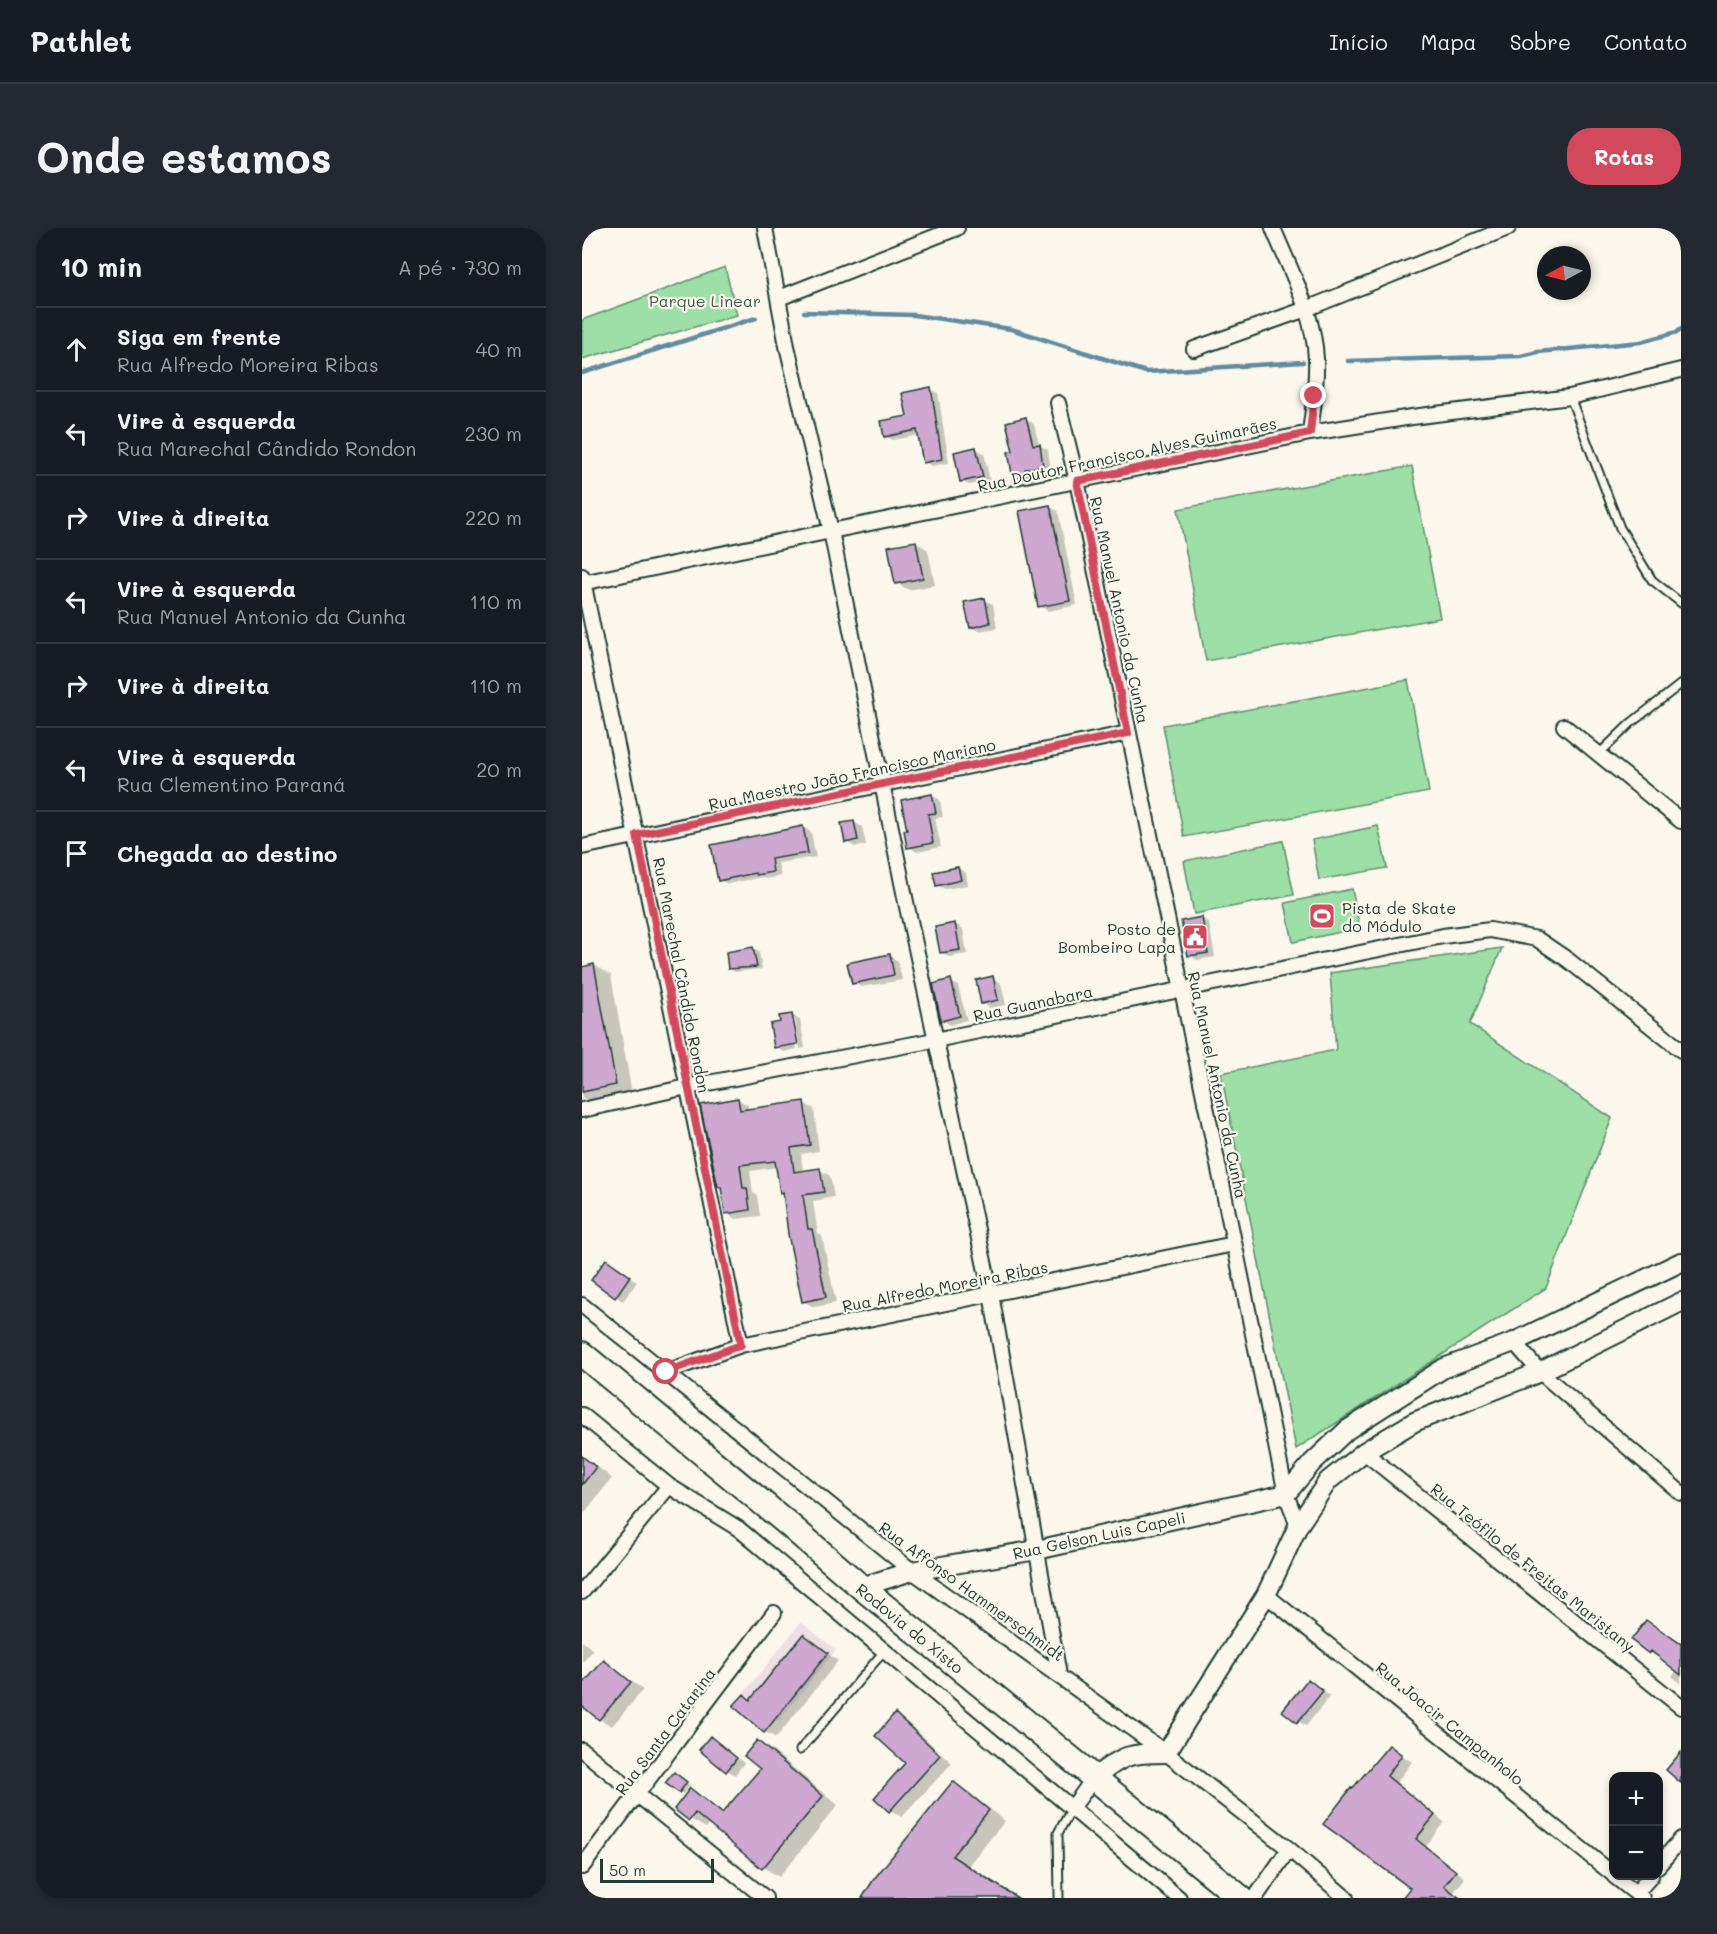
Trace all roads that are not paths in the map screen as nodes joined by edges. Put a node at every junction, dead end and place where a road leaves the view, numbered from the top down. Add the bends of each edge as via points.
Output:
1 (765, 228) edge
2 (957, 228) edge
3 (1273, 228) edge
4 (1508, 228) edge
5 (779, 298) junction
6 (1306, 309) junction
7 (1194, 349) dead end
8 (1681, 370) edge
9 (1570, 397) junction
10 (1058, 403) dead end
11 (1310, 433) junction
12 (1077, 481) junction
13 (831, 531) junction
14 (583, 581) edge
15 (1681, 603) edge
16 (1681, 684) edge
17 (1564, 726) dead end
18 (1128, 733) junction
19 (1599, 754) junction
20 (881, 784) junction
21 (1681, 820) edge
22 (637, 835) junction
23 (582, 847) edge
24 (1181, 989) junction
25 (935, 1040) junction
26 (1681, 1050) edge
27 (687, 1087) junction
28 (582, 1110) edge
29 (1234, 1244) junction
30 (1681, 1262) edge
31 (992, 1294) junction
32 (1681, 1302) edge
33 (582, 1305) edge
34 (582, 1341) edge
35 (1514, 1342) junction
36 (741, 1345) junction
37 (582, 1354) edge
38 (666, 1372) junction
39 (1540, 1372) junction
40 (611, 1378) junction
41 (582, 1415) edge
42 (1364, 1452) junction
43 (669, 1486) junction
44 (1681, 1493) edge
45 (1286, 1494) junction
46 (1298, 1527) junction
47 (1036, 1550) junction
48 (912, 1571) junction
49 (861, 1587) junction
50 (582, 1592) edge
51 (1266, 1595) junction
52 (774, 1613) dead end
53 (885, 1650) junction
54 (1059, 1676) junction
55 (1681, 1707) edge
56 (582, 1750) edge
57 (800, 1750) dead end
58 (1166, 1753) junction
59 (1094, 1778) junction
60 (639, 1794) junction
61 (1072, 1808) junction
62 (1681, 1839) edge
63 (1289, 1849) junction
64 (1663, 1861) edge
65 (582, 1867) edge
66 (1609, 1871) edge
67 (1620, 1880) edge
68 (1648, 1880) edge
69 (1639, 1896) edge
70 (765, 1898) edge
71 (1059, 1898) edge
72 (1179, 1898) edge
73 (1241, 1898) edge
74 (1255, 1898) edge
75 (1346, 1898) edge

1 - 5 street
2 - 5 street
3 - 6 street
4 - 6 street
5 - 13 street
6 - 7 street
6 - 11 street via 1316,360
8 - 9 street, Rua Doutor Francisco Alves Guimarães
9 - 11 street, Rua Doutor Francisco Alves Guimarães
9 - 15 lane via 1620,528 1652,579
10 - 12 street, Rua Manuel Antonio da Cunha
11 - 12 street, Rua Doutor Francisco Alves Guimarães
12 - 13 street, Rua Doutor Francisco Alves Guimarães
12 - 18 street, Rua Manuel Antonio da Cunha
13 - 14 street, Rua Doutor Francisco Alves Guimarães
13 - 20 street
14 - 22 street, Rua Marechal Cândido Rondon
16 - 19 lane
17 - 19 street
18 - 20 street, Rua Maestro João Francisco Mariano
18 - 24 street, Rua Manuel Antonio da Cunha
19 - 21 street
20 - 22 street, Rua Maestro João Francisco Mariano
20 - 25 street
22 - 23 street, Rua Maestro João Francisco Mariano
22 - 27 street, Rua Marechal Cândido Rondon
24 - 25 street, Rua Guanabara
24 - 26 street, Rua Guanabara via 1490,930 1537,939
24 - 29 street, Rua Manuel Antonio da Cunha
25 - 27 street, Rua Guanabara
25 - 31 street
27 - 28 street, Rua Guanabara
27 - 36 street, Rua Marechal Cândido Rondon
29 - 31 street, Rua Alfredo Moreira Ribas
29 - 45 street, Rua Manuel Antonio da Cunha
30 - 35 street
31 - 36 street, Rua Alfredo Moreira Ribas
31 - 47 street
32 - 39 street
33 - 38 street, Rua Affonso Hammerschmidt
34 - 40 highway
35 - 39 street
35 - 45 street via 1444,1368 1347,1430
36 - 38 street, Rua Alfredo Moreira Ribas
37 - 40 highway, Rodovia do Xisto
38 - 48 street, Rua Affonso Hammerschmidt
39 - 42 street via 1414,1422
39 - 44 street
40 - 49 highway, Rodovia do Xisto
41 - 43 street
42 - 46 street via 1328,1481
42 - 55 street, Rua Teófilo de Freitas Maristany
43 - 50 street
43 - 53 street via 739,1529
45 - 46 street, Rua Manuel Antonio da Cunha
45 - 47 street, Rua Gelson Luis Capeli
46 - 51 street
47 - 48 street, Rua Gelson Luis Capeli
47 - 54 street
48 - 49 street, Rua Gelson Luis Capeli
48 - 54 street, Rua Affonso Hammerschmidt
49 - 59 highway, Rodovia do Xisto
51 - 58 street
51 - 66 street, Rua Joacir Campanholo
52 - 60 street, Rua Santa Catarina
53 - 57 lane
53 - 61 street
54 - 58 street, Rua Affonso Hammerschmidt
56 - 60 street
58 - 59 street via 1128,1755
58 - 63 street, Rua Affonso Hammerschmidt
59 - 61 street
59 - 73 highway, Rodovia do Xisto
60 - 65 street, Rua Santa Catarina
60 - 70 street
61 - 71 lane via 1058,1833
61 - 72 street
62 - 64 street
63 - 74 street
63 - 75 street, Rua Affonso Hammerschmidt
67 - 69 street, Rua Joacir Campanholo
68 - 69 street

